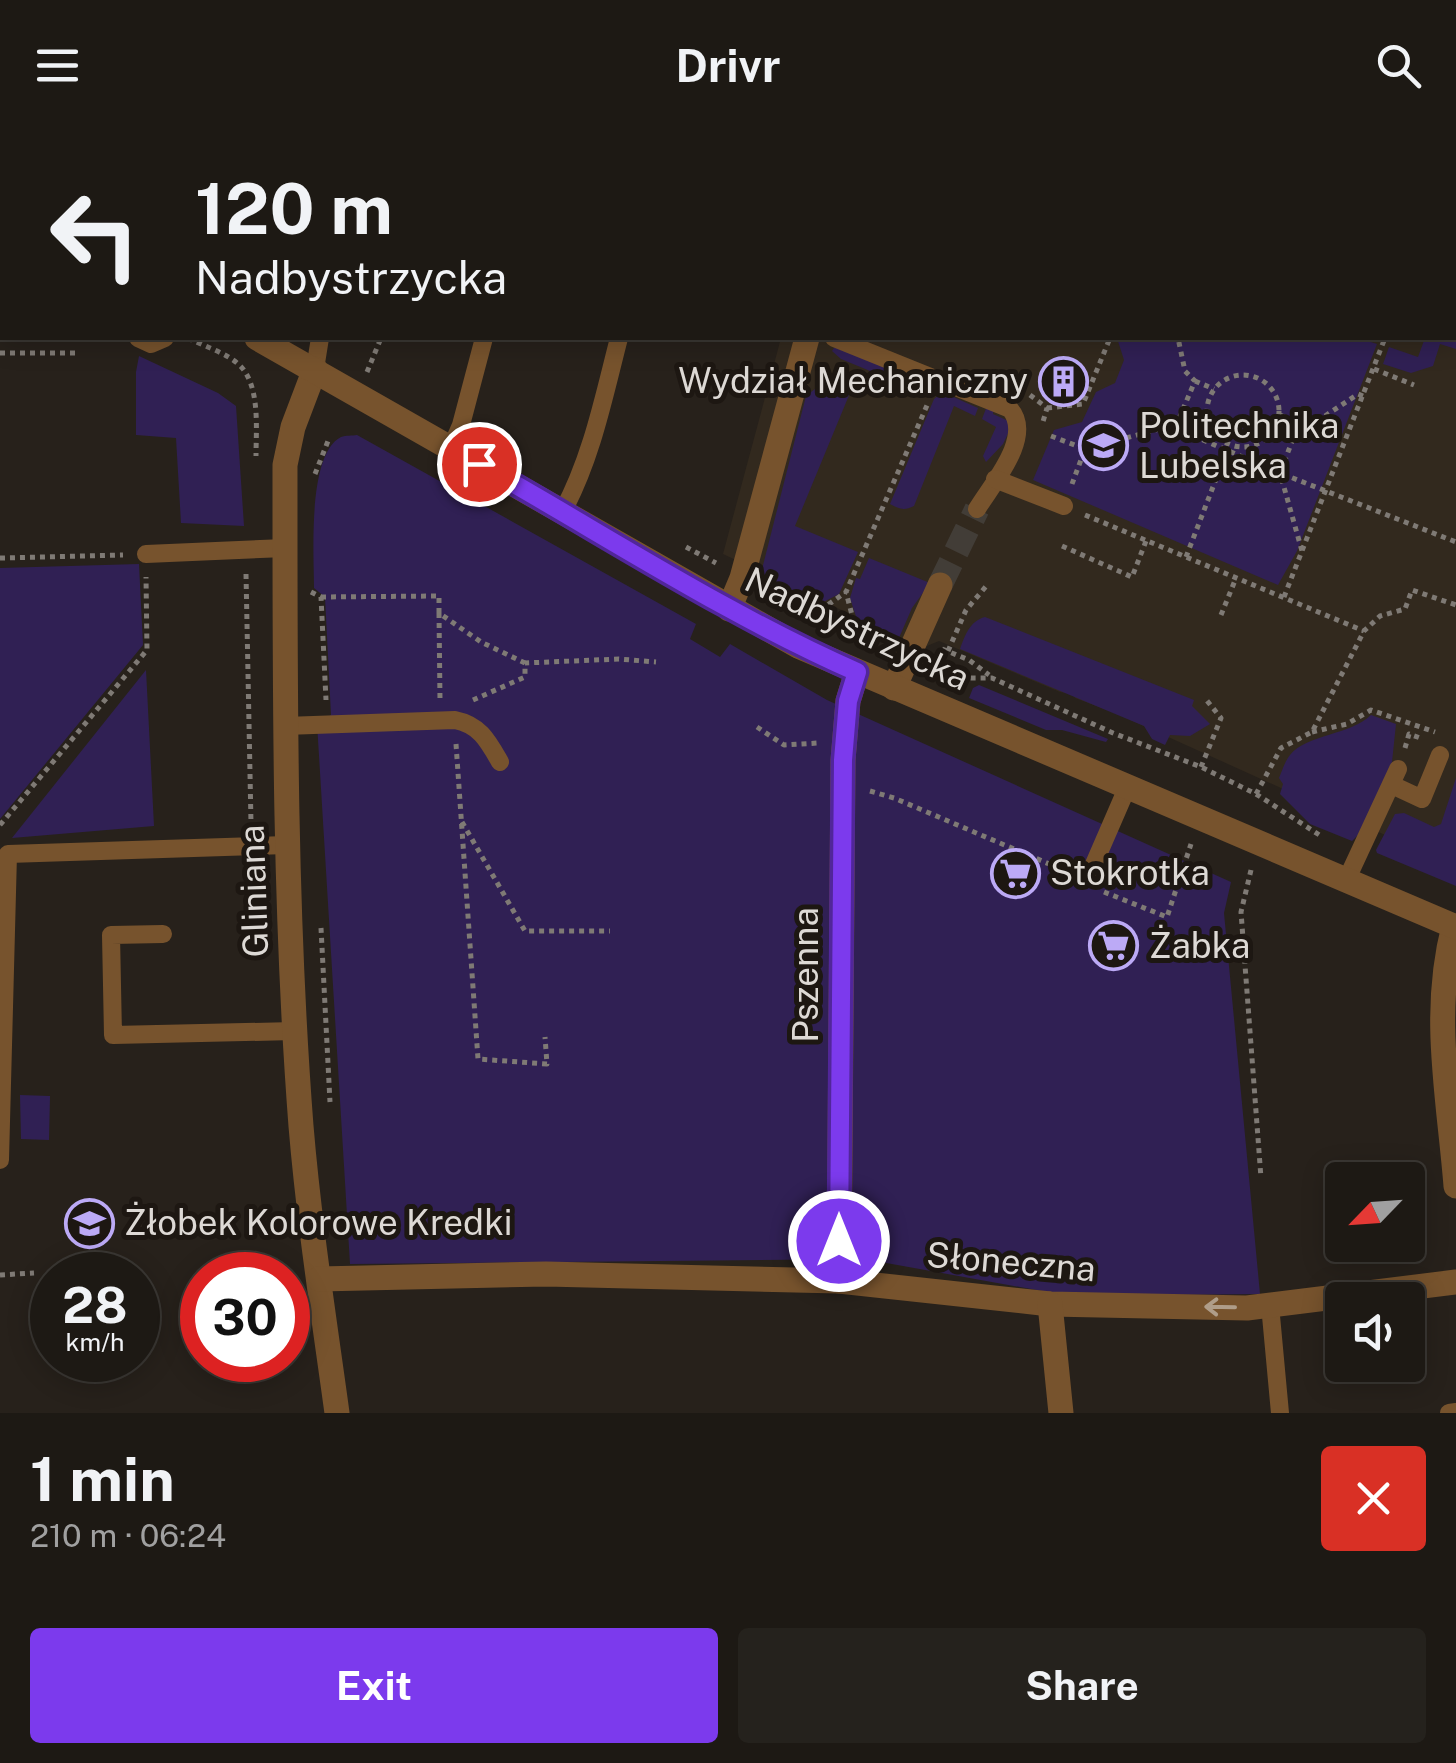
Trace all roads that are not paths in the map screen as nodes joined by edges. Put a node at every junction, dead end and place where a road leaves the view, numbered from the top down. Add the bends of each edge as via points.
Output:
1 (261, 340) edge
2 (320, 340) edge
3 (483, 340) edge
4 (619, 340) edge
5 (806, 340) edge
6 (839, 340) edge
7 (315, 368) junction
8 (451, 448) junction
9 (995, 479) junction
10 (1064, 506) road end
11 (977, 509) tunnel mouth
12 (563, 511) junction
13 (285, 548) junction
14 (146, 554) road end
15 (940, 585) tunnel mouth
16 (728, 609) junction
17 (857, 672) junction
18 (894, 688) junction
19 (297, 726) junction
20 (1444, 745) road end
21 (500, 762) dead end
22 (1127, 788) junction
23 (288, 845) junction
24 (1086, 876) road end
25 (1346, 881) junction
26 (1455, 926) edge
27 (163, 934) dead end
28 (294, 1031) junction
29 (0, 1160) edge
30 (1456, 1186) edge
31 (319, 1279) junction
32 (839, 1281) junction
33 (1456, 1282) edge
34 (1050, 1304) junction
35 (1270, 1305) junction
36 (337, 1413) edge
37 (1060, 1413) edge
38 (1280, 1413) edge

1 - 7 street, Nadbystrzycka
2 - 7 lane
3 - 8 lane
4 - 12 lane via 593,440
5 - 16 street
6 - 9 lane via 1010,409 1019,432
7 - 8 street, Nadbystrzycka
7 - 13 street, Gliniana via 285,465
8 - 12 street, Nadbystrzycka
9 - 10 lane
9 - 11 lane
12 - 16 street, Nadbystrzycka
13 - 14 lane
13 - 19 street, Gliniana
15 - 18 street
16 - 17 street, Nadbystrzycka
17 - 18 street, Nadbystrzycka
17 - 32 street, Pszenna via 845,740
18 - 22 street, Nadbystrzycka
19 - 21 lane via 466,722 484,734
19 - 23 street, Gliniana
20 - 25 lane via 1422,799 1396,777
22 - 24 lane
22 - 25 street, Nadbystrzycka
23 - 28 street, Gliniana
23 - 29 lane via 8,854
25 - 26 street, Nadbystrzycka
26 - 30 street via 1440,1018
27 - 28 lane via 110,936 113,1035
28 - 31 street, Gliniana
31 - 32 street, Słoneczna via 546,1274
31 - 36 street, Gliniana
32 - 34 street, Słoneczna
33 - 35 street, Słoneczna
35 -> 34 street, Słoneczna
34 - 37 street
35 - 38 lane

